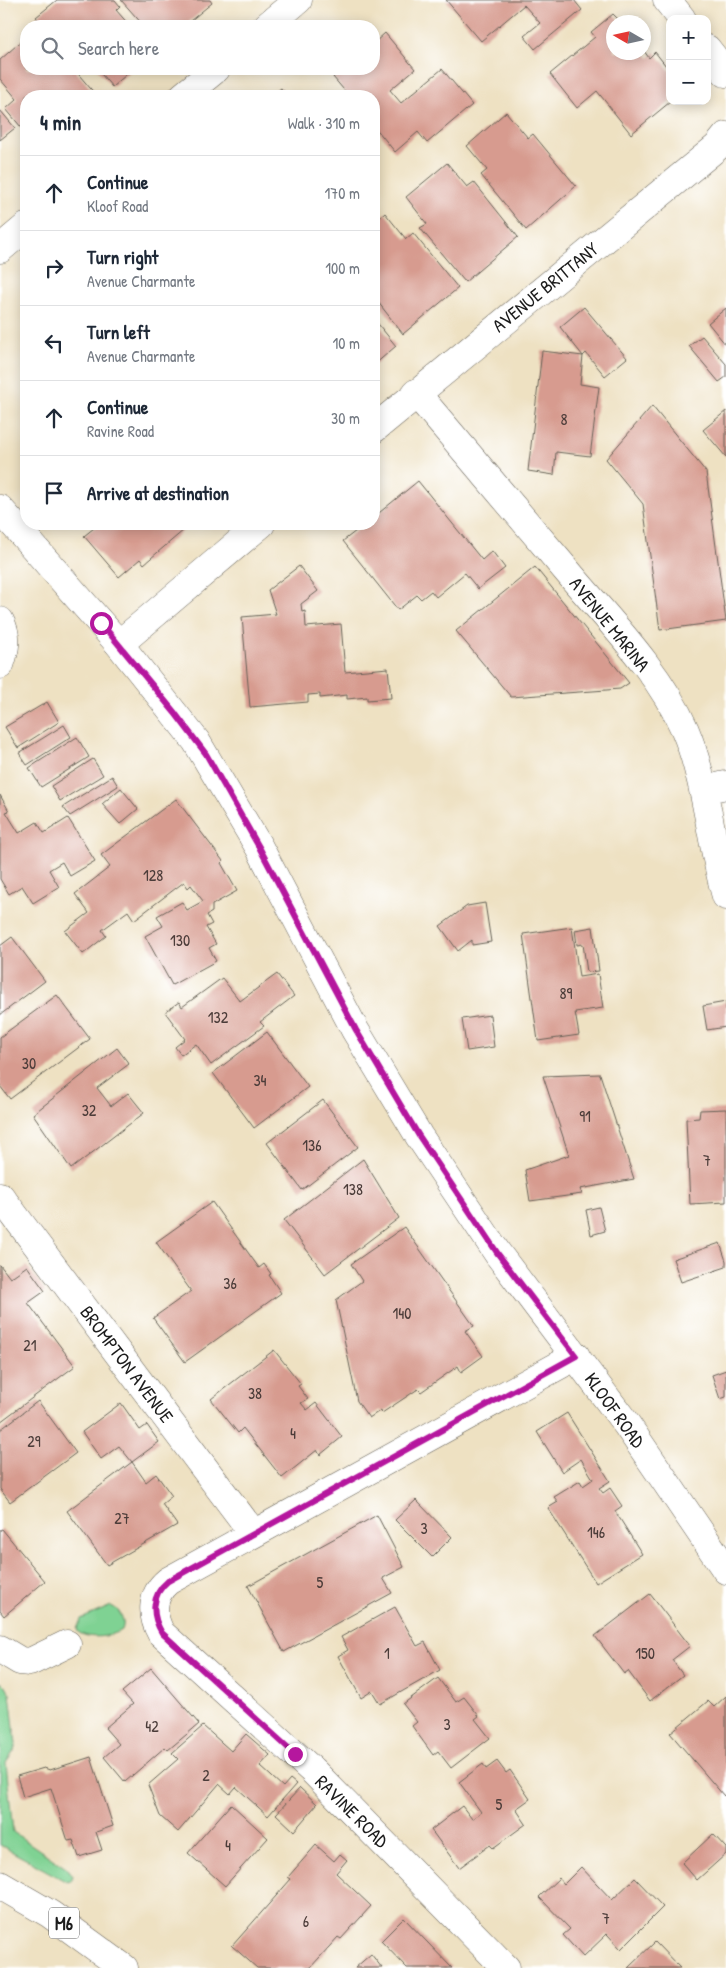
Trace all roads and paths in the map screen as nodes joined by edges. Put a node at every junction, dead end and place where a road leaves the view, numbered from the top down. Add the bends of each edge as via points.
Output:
1 (298, 0) edge
2 (667, 0) edge
3 (679, 15) edge
4 (273, 20) edge
5 (711, 54) edge
6 (726, 73) edge
7 (209, 75) edge
8 (190, 90) edge
9 (721, 141) edge
10 (20, 232) edge
11 (0, 249) edge
12 (416, 393) junction
13 (380, 424) edge
14 (0, 509) edge
15 (254, 530) edge
16 (0, 620) edge
17 (119, 644) junction
18 (0, 665) edge
19 (714, 787) edge
20 (726, 896) edge
21 (0, 1196) edge
22 (576, 1356) junction
23 (253, 1533) junction
24 (726, 1570) edge
25 (68, 1644) dead end
26 (0, 1649) edge
27 (0, 1885) edge
28 (124, 1968) edge
29 (506, 1968) edge

1 - 4 street
2 - 3 street
5 - 6 street
7 - 8 street
9 - 12 street, AVENUE BRITTANY
10 - 11 street
12 - 13 street, AVENUE BRITTANY
12 - 19 street, AVENUE MARINA via 612,623 658,682 685,732 696,762
14 - 17 street, KLOOF ROAD
15 - 17 street
16 - 18 street via 6,639
17 - 22 street, KLOOF ROAD via 187,728 213,767 356,1030 424,1144 498,1254
19 - 20 street, AVENUE MARINA
21 - 23 street, BROMPTON AVENUE
22 - 23 street, RAVINE ROAD
22 - 24 street, KLOOF ROAD
23 - 29 street, RAVINE ROAD via 162,1586 155,1598 158,1628 313,1771
25 - 26 street via 25,1662
27 - 28 street, M6 via 50,1914

